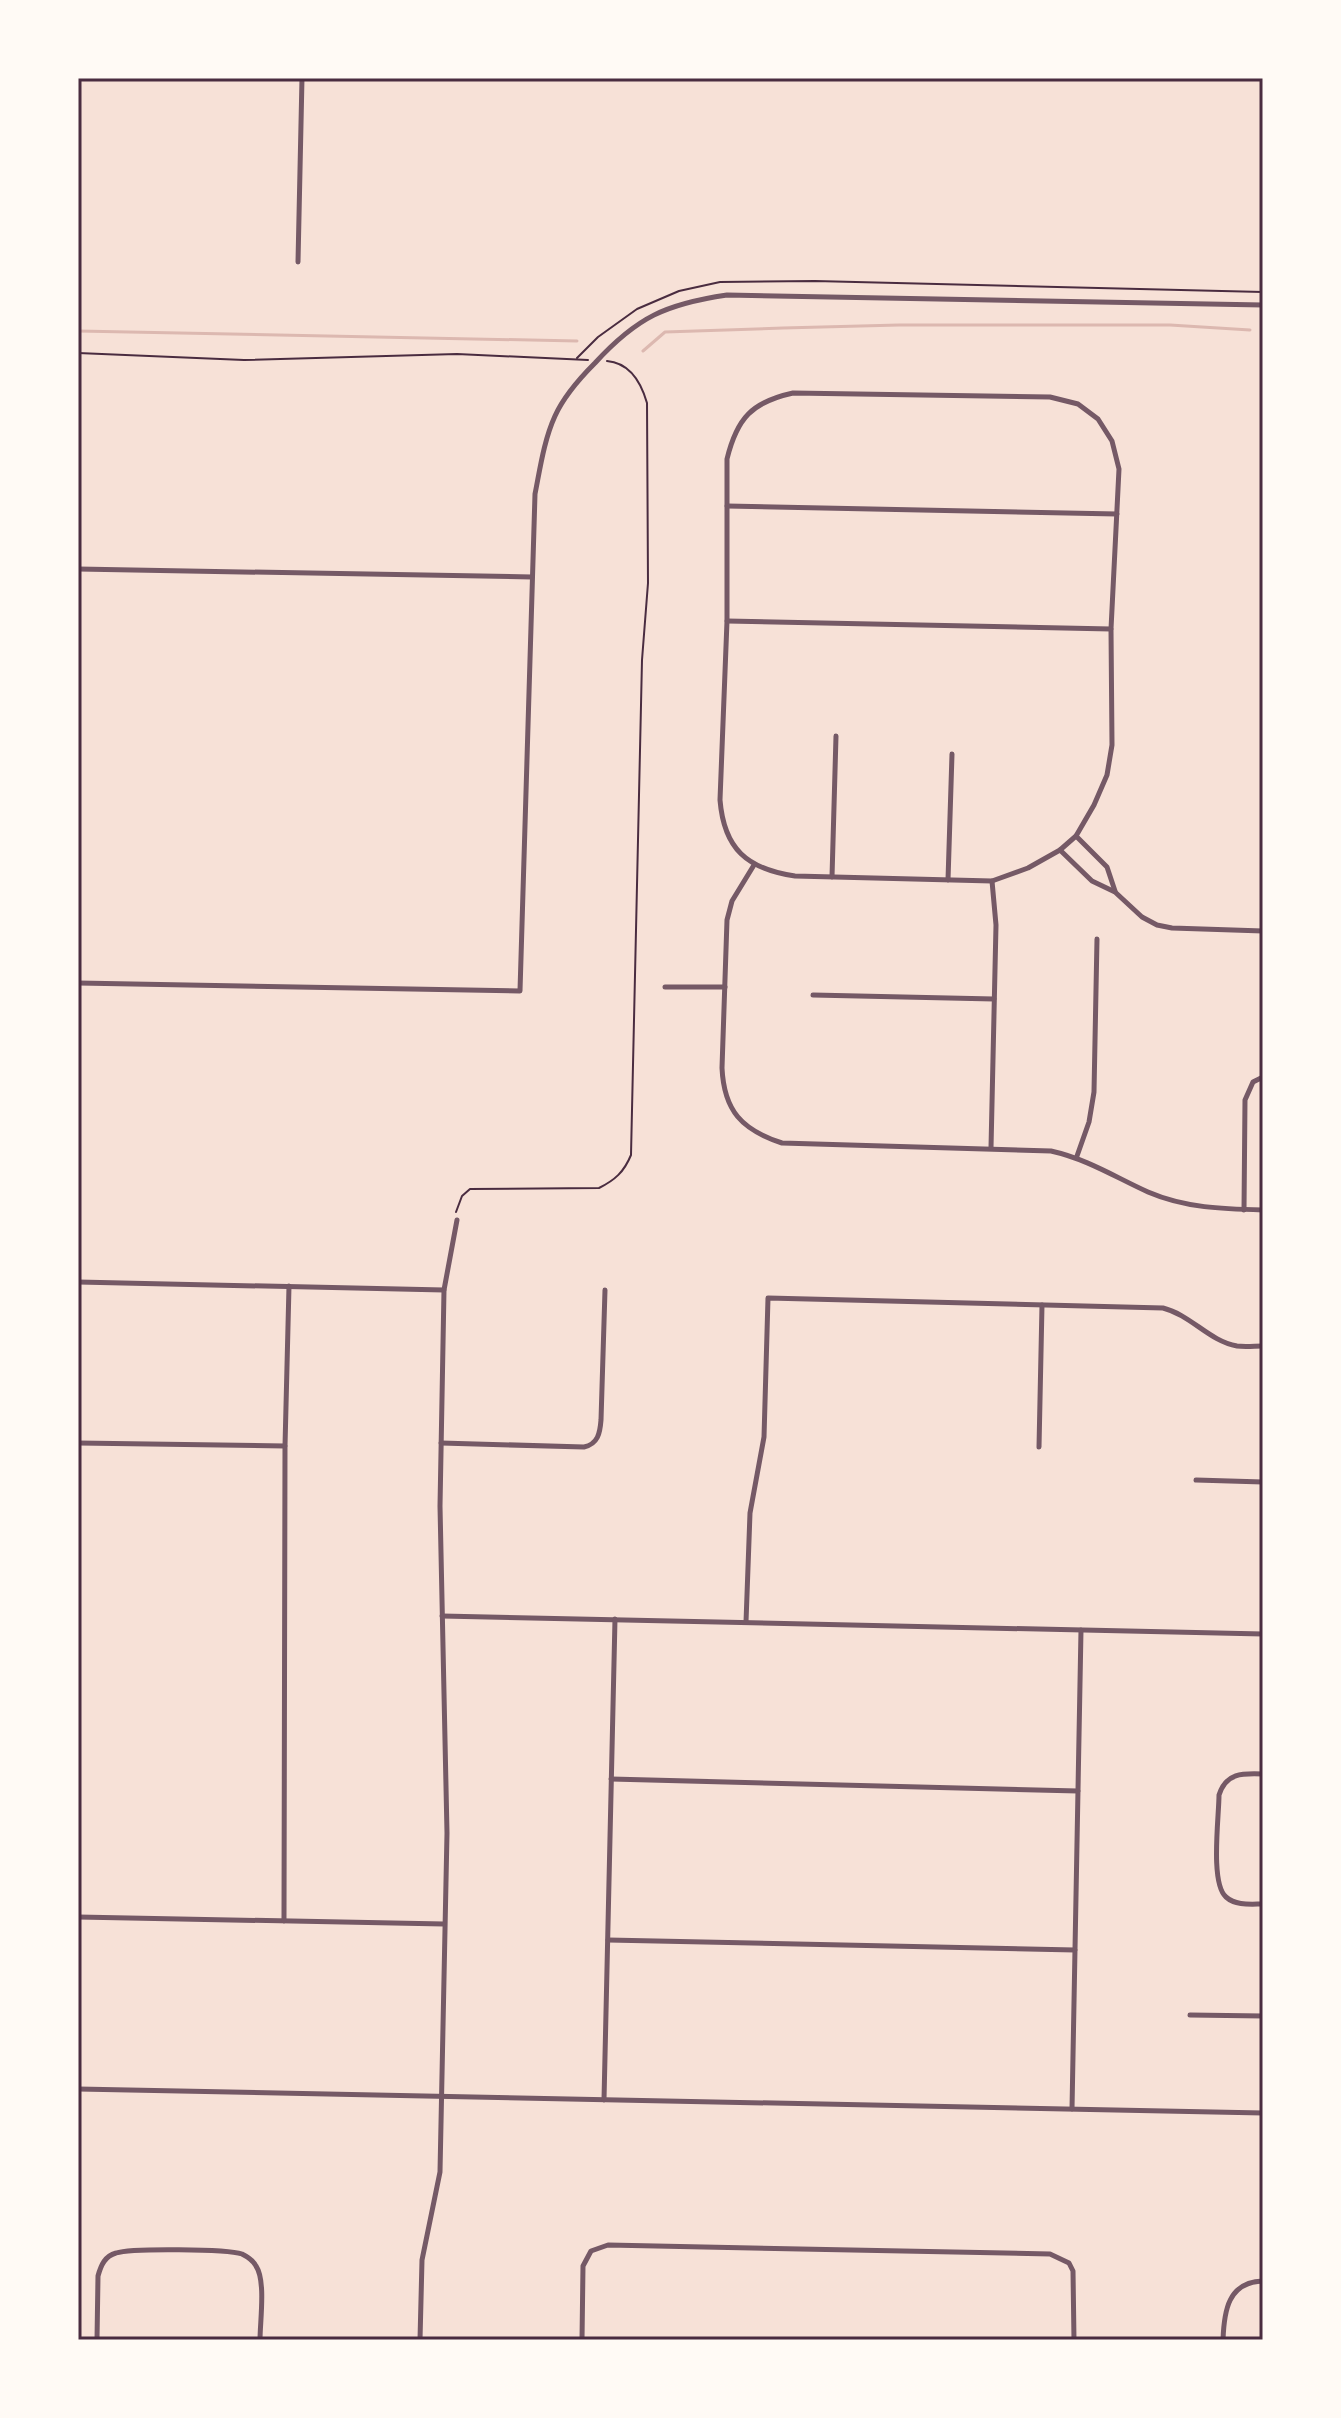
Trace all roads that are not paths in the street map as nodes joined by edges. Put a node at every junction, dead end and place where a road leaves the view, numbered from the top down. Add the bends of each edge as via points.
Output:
1 (302, 78) edge
2 (298, 262) dead end
3 (1263, 305) edge
4 (727, 506) junction
5 (1117, 514) junction
6 (78, 569) edge
7 (532, 577) junction
8 (727, 621) junction
9 (1111, 629) junction
10 (836, 736) dead end
11 (952, 754) dead end
12 (1076, 836) junction
13 (1060, 850) junction
14 (754, 865) junction
15 (832, 877) junction
16 (948, 880) junction
17 (992, 881) junction
18 (1115, 892) junction
19 (1263, 931) edge
20 (1097, 939) dead end
21 (78, 983) edge
22 (665, 987) dead end
23 (725, 987) junction
24 (813, 995) dead end
25 (994, 999) junction
26 (1263, 1077) edge
27 (991, 1148) junction
28 (1077, 1156) junction
29 (1244, 1210) junction
30 (1263, 1210) edge
31 (457, 1220) road end
32 (78, 1282) edge
33 (289, 1286) junction
34 (444, 1290) junction
35 (605, 1290) dead end
36 (1042, 1305) junction
37 (1263, 1346) edge
38 (78, 1443) edge
39 (441, 1443) junction
40 (285, 1446) junction
41 (1039, 1447) dead end
42 (1196, 1480) dead end
43 (1263, 1482) edge
44 (442, 1616) junction
45 (615, 1619) junction
46 (746, 1622) junction
47 (1081, 1630) junction
48 (1263, 1634) edge
49 (1263, 1774) edge
50 (611, 1779) junction
51 (1078, 1791) junction
52 (1263, 1904) edge
53 (78, 1917) edge
54 (284, 1921) junction
55 (444, 1924) junction
56 (608, 1940) junction
57 (1075, 1950) junction
58 (1190, 2015) dead end
59 (1263, 2016) edge
60 (78, 2089) edge
61 (442, 2097) junction
62 (604, 2100) junction
63 (1072, 2110) junction
64 (1263, 2113) edge
65 (1263, 2281) edge
66 (97, 2340) edge
67 (260, 2340) edge
68 (420, 2340) edge
69 (582, 2340) edge
70 (1074, 2340) edge
71 (1223, 2340) edge

1 - 2 street
3 - 7 street via 727,295 665,309 619,336 578,380 554,417 535,494
4 - 5 street
4 - 5 street via 733,433 750,411 770,398 793,393 1050,397 1078,404 1098,419 1112,441 1119,469
4 - 8 street
5 - 9 street
6 - 7 street
7 - 21 street via 520,991
8 - 9 street
8 - 14 street via 721,820 727,836
9 - 12 street via 1112,745 1107,775
10 - 15 street
11 - 16 street
12 - 13 street
12 - 18 street via 1107,867
13 - 17 street
13 - 18 street via 1092,881
14 - 15 street via 773,873
14 - 23 street via 727,920
15 - 16 street
16 - 17 street
17 - 25 street
18 - 19 street via 1157,925
20 - 28 street via 1093,1107
22 - 23 street
23 - 27 street via 723,1086 738,1119 752,1129 782,1143
24 - 25 street
25 - 27 street
26 - 29 street via 1253,1082 1245,1100
27 - 28 street
28 - 29 street via 1173,1201
29 - 30 street
31 - 34 street
32 - 33 street
33 - 34 street
33 - 40 street
34 - 39 street
35 - 39 street via 601,1420 594,1442 584,1447
36 - 37 street via 1163,1308 1236,1346
36 - 41 street
36 - 46 street via 768,1298 764,1437 749,1525
38 - 40 street
39 - 44 street
40 - 54 street
42 - 43 street
44 - 45 street
44 - 55 street
45 - 46 street
45 - 50 street
46 - 47 street
47 - 48 street
47 - 51 street
49 - 52 street via 1236,1775 1222,1786 1217,1880 1232,1901
50 - 51 street
50 - 56 street
51 - 57 street
53 - 54 street
54 - 55 street
55 - 61 street
56 - 57 street
56 - 62 street
57 - 63 street
58 - 59 street
60 - 61 street
61 - 62 street
61 - 68 street via 439,2185 422,2260
62 - 63 street
63 - 64 street
65 - 71 street via 1248,2282 1228,2301
66 - 67 street via 100,2265 106,2257 125,2251 231,2252 252,2259 261,2279
69 - 70 street via 583,2266 591,2251 608,2245 1050,2254 1069,2263 1075,2280

